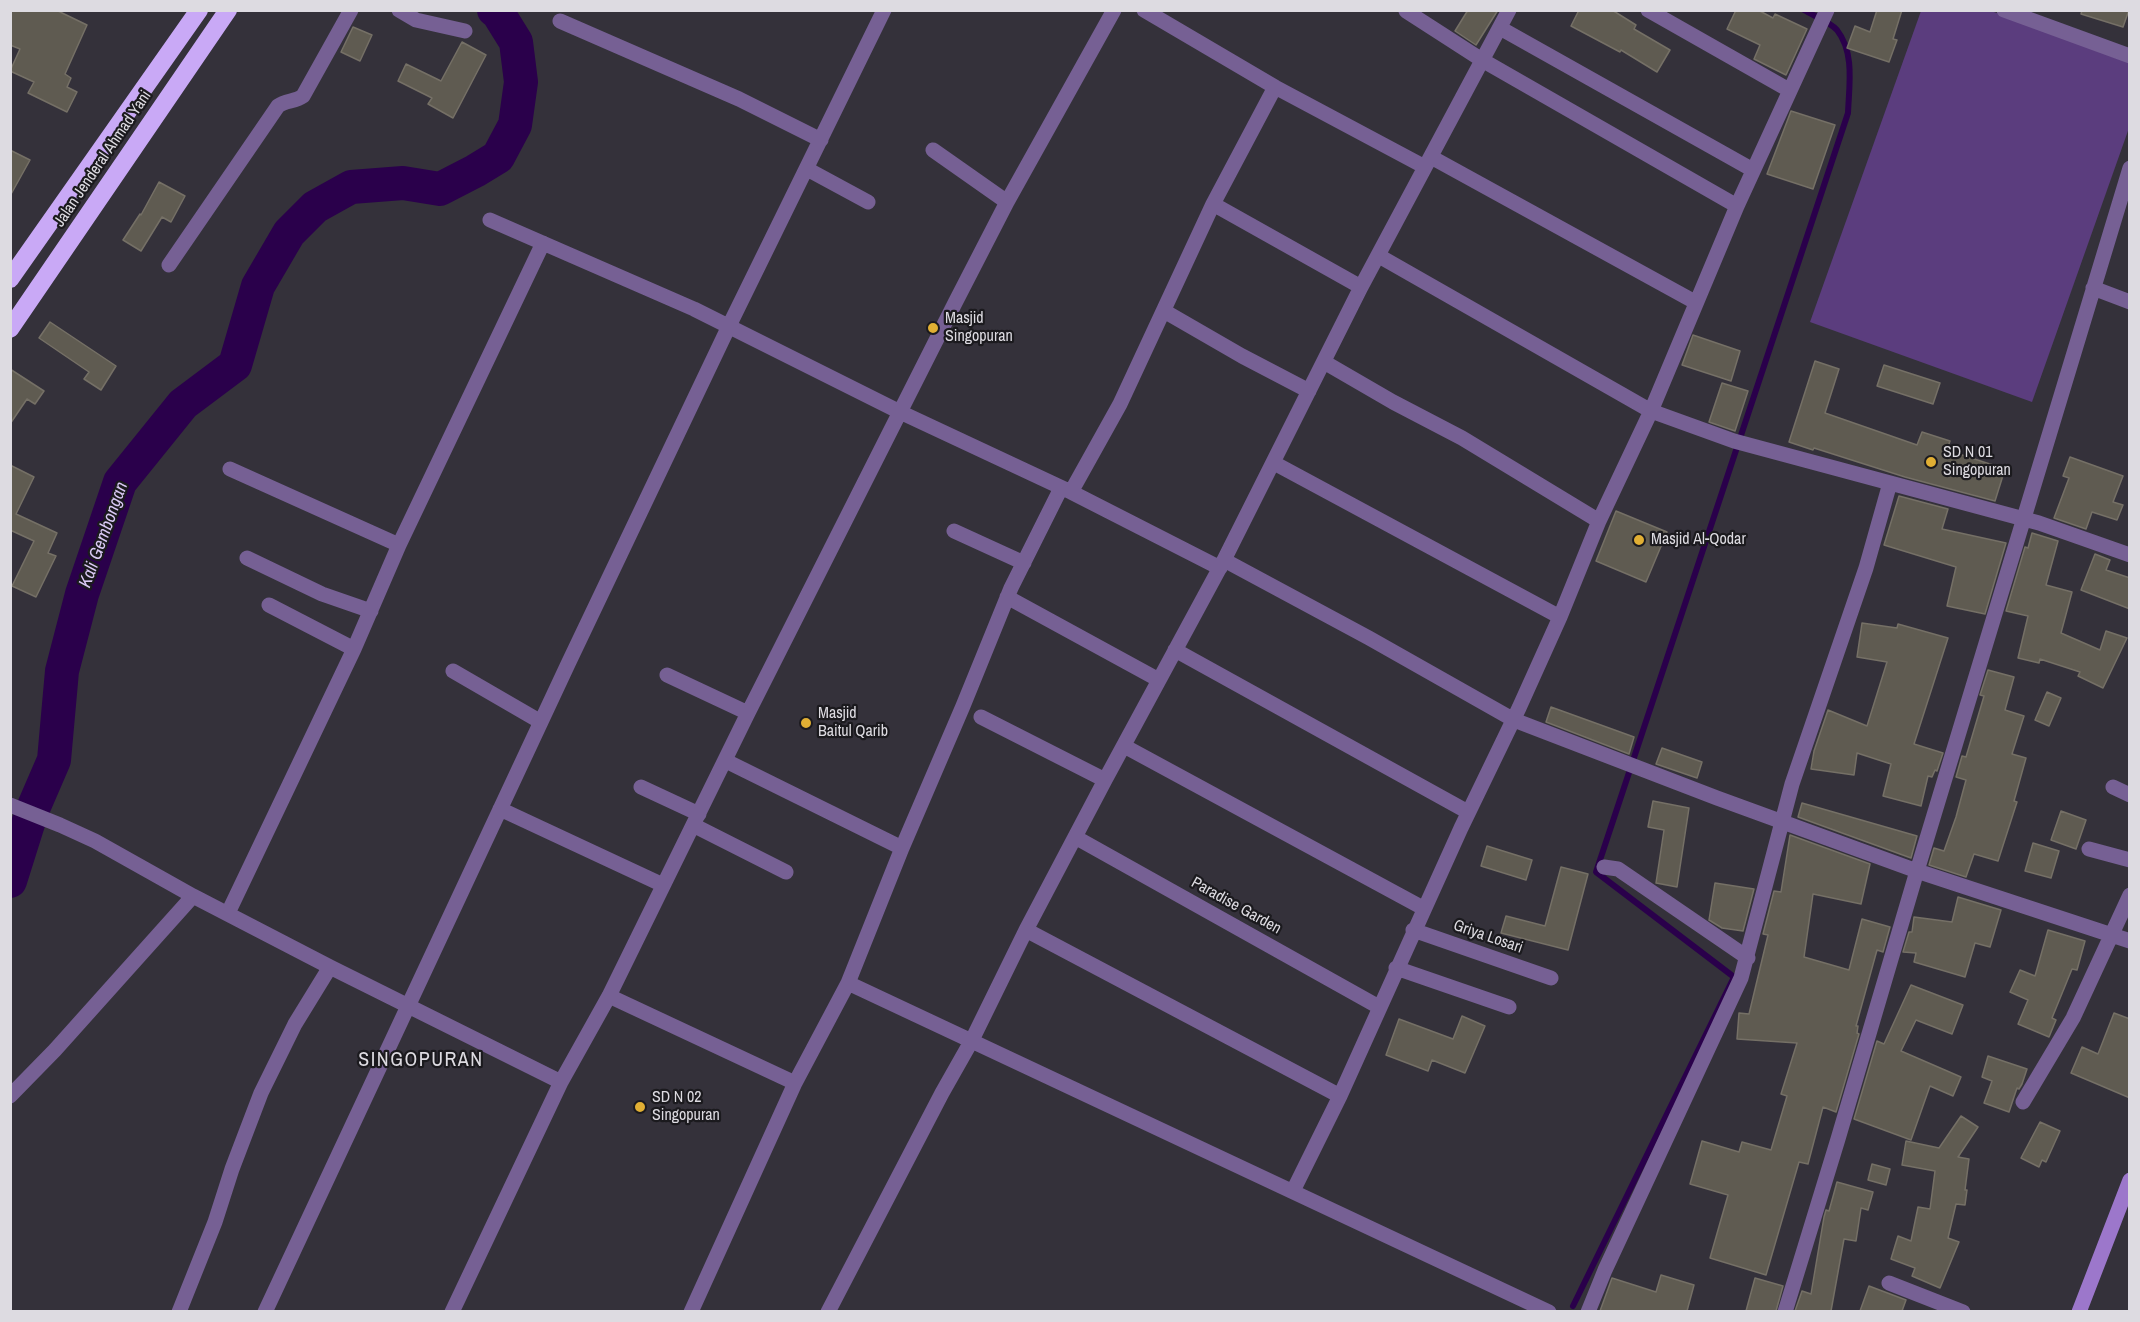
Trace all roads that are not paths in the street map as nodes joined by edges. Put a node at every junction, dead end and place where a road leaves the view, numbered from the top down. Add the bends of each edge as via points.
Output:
1 (199, 10) edge
2 (228, 10) edge
3 (351, 10) edge
4 (399, 10) edge
5 (884, 10) edge
6 (1114, 10) edge
7 (1144, 10) edge
8 (1648, 10) edge
9 (2004, 10) edge
10 (1508, 11) edge
11 (1406, 12) edge
12 (1825, 16) edge
13 (560, 21) dead end
14 (1500, 28) junction
15 (465, 31) dead end
16 (2130, 56) edge
17 (1482, 60) junction
18 (1275, 87) junction
19 (1789, 90) junction
20 (821, 140) junction
21 (933, 150) dead end
22 (1428, 162) junction
23 (2130, 168) edge
24 (807, 169) junction
25 (1753, 170) junction
26 (2125, 197) edge
27 (868, 202) dead end
28 (1007, 202) junction
29 (1213, 204) junction
30 (1737, 206) junction
31 (490, 220) dead end
32 (543, 243) junction
33 (1379, 256) junction
34 (169, 265) dead end
35 (11, 276) edge
36 (1361, 287) junction
37 (2093, 288) junction
38 (1695, 302) junction
39 (2130, 302) edge
40 (1164, 311) junction
41 (729, 326) junction
42 (10, 329) edge
43 (1324, 362) junction
44 (1309, 391) junction
45 (900, 411) junction
46 (1651, 411) junction
47 (1274, 463) junction
48 (230, 469) dead end
49 (1890, 483) junction
50 (1066, 490) junction
51 (2023, 519) junction
52 (1599, 521) junction
53 (954, 531) dead end
54 (399, 545) junction
55 (2130, 555) edge
56 (247, 558) dead end
57 (1024, 563) junction
58 (1222, 564) junction
59 (1007, 597) junction
60 (269, 605) dead end
61 (371, 611) junction
62 (1560, 617) junction
63 (354, 649) junction
64 (1175, 651) junction
65 (453, 671) dead end
66 (667, 675) dead end
67 (1159, 680) junction
68 (748, 713) junction
69 (981, 717) dead end
70 (1514, 720) junction
71 (541, 722) junction
72 (1124, 746) junction
73 (726, 760) junction
74 (1105, 780) junction
75 (641, 787) dead end
76 (2113, 787) dead end
77 (2130, 795) edge
78 (10, 805) edge
79 (500, 808) junction
80 (1468, 812) junction
81 (696, 820) junction
82 (1781, 821) junction
83 (1075, 837) junction
84 (902, 848) junction
85 (2089, 849) dead end
86 (2130, 860) edge
87 (1604, 867) dead end
88 (1917, 871) junction
89 (786, 872) dead end
90 (663, 885) junction
91 (2130, 895) edge
92 (193, 896) junction
93 (1424, 908) junction
94 (228, 913) junction
95 (1026, 930) junction
96 (1413, 930) junction
97 (2111, 934) junction
98 (2130, 941) edge
99 (1748, 958) junction
100 (330, 967) junction
101 (1396, 968) junction
102 (1551, 978) dead end
103 (848, 983) junction
104 (609, 996) junction
105 (406, 1006) junction
106 (1379, 1007) junction
107 (1509, 1007) dead end
108 (972, 1040) junction
109 (561, 1082) junction
110 (795, 1083) junction
111 (10, 1096) edge
112 (1340, 1096) junction
113 (2023, 1102) dead end
114 (2130, 1180) edge
115 (1293, 1191) junction
116 (1889, 1283) dead end
117 (179, 1311) edge
118 (265, 1311) edge
119 (452, 1311) edge
120 (692, 1311) edge
121 (828, 1311) edge
122 (1549, 1311) edge
123 (1588, 1311) edge
124 (1785, 1311) edge
125 (1963, 1311) edge
126 (2079, 1311) edge

1 - 35 highway, Jalan Jenderal Ahmad Yani
2 - 42 highway, Jalan Jenderal Ahmad Yani
3 - 34 street via 303,96 278,106
4 - 15 street via 416,20
5 - 20 street
6 - 28 street
7 - 18 street
8 - 19 street
9 - 16 street
10 - 14 street
11 - 17 street
12 - 19 street
13 - 20 street via 739,99
14 - 17 street
14 - 25 street
17 - 22 street
17 - 30 street
18 - 22 street
18 - 29 street
19 - 25 street
20 - 24 street
21 - 28 street
22 - 33 street
22 - 38 street
23 - 26 street
24 - 27 street
24 - 41 street
25 - 30 street
26 - 37 street
28 - 45 street
29 - 36 street
29 - 40 street
30 - 38 street
31 - 32 street
32 - 41 street
32 - 54 street
33 - 36 street
33 - 46 street
36 - 43 street
37 - 39 street
37 - 51 street
38 - 46 street
40 - 44 street
40 - 50 street via 1120,404
41 - 45 street
41 - 71 street
43 - 44 street
43 - 52 street via 1462,438
44 - 47 street
45 - 50 street
45 - 68 street
46 - 49 street via 1734,441
46 - 52 street
47 - 58 street
47 - 62 street
48 - 54 street
49 - 51 street
49 - 82 street via 1866,568
50 - 57 street
50 - 58 street
51 - 55 street
51 - 88 street
52 - 62 street
53 - 57 street
54 - 61 street
56 - 61 street via 322,594
57 - 59 street
58 - 64 street
58 - 70 street via 1369,638
59 - 67 street
59 - 84 street
60 - 63 street
61 - 63 street
62 - 70 street
63 - 94 street
64 - 67 street
64 - 80 street
65 - 71 street
66 - 68 street
67 - 72 street
68 - 73 street
69 - 74 street
70 - 80 street
70 - 82 street
71 - 79 street
72 - 74 street
72 - 93 street
73 - 81 street
73 - 84 street
74 - 83 street
75 - 81 street
76 - 77 street
78 - 92 street via 60,825
79 - 90 street
79 - 105 street
80 - 93 street
81 - 89 street
81 - 90 street
82 - 88 street
82 - 99 street
83 - 95 street
83 - 106 street, Paradise Garden
84 - 103 street
85 - 86 street
87 - 99 street via 1618,869
88 - 97 street
88 - 124 street
90 - 104 street
91 - 97 street
92 - 94 street
92 - 111 street
93 - 96 street
94 - 100 street
95 - 108 street
95 - 112 street
96 - 101 street
96 - 102 street, Griya Losari
97 - 98 street
97 - 113 street via 2073,1018
99 - 123 street
100 - 105 street
100 - 117 street via 295,1024 261,1093
101 - 106 street
101 - 107 street
103 - 108 street
103 - 110 street
104 - 109 street
104 - 110 street
105 - 109 street
105 - 118 street
106 - 112 street
108 - 115 street
108 - 121 street
109 - 119 street
110 - 120 street
112 - 115 street
114 - 126 street
115 - 122 street
116 - 125 street

